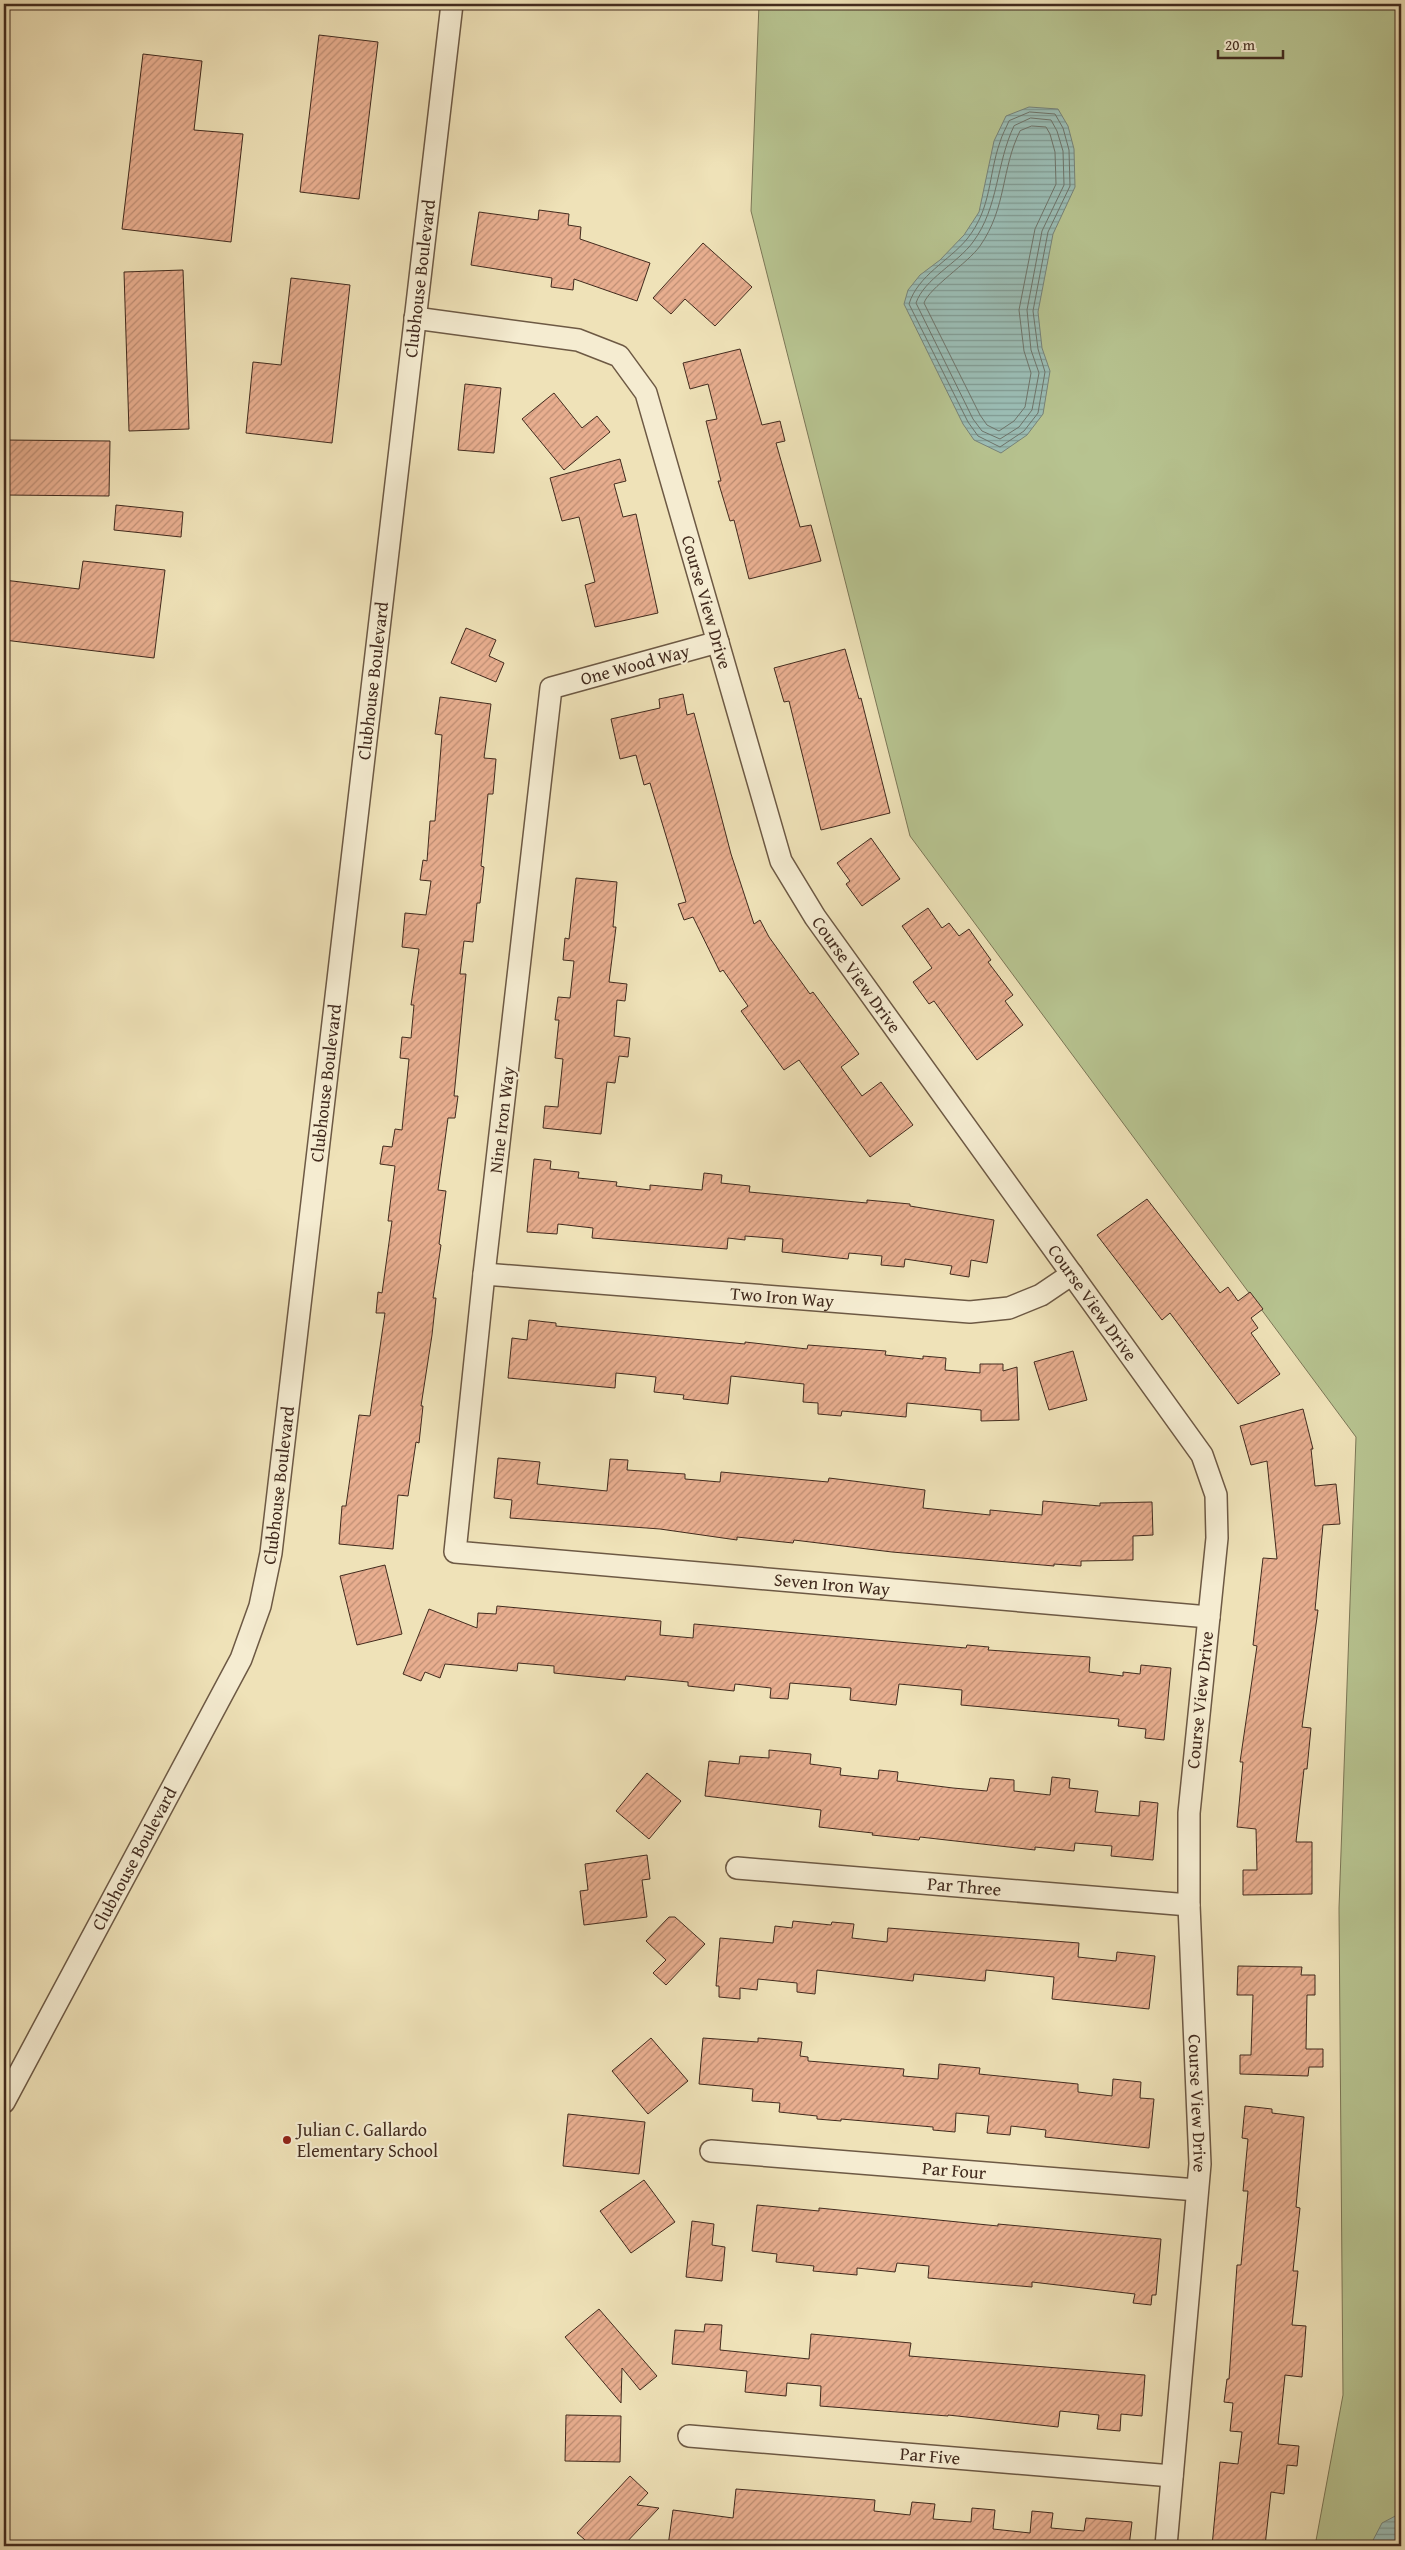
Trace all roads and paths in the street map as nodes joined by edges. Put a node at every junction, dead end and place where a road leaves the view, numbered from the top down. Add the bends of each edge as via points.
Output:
1 (452, 4) edge
2 (414, 318) junction
3 (718, 642) junction
4 (551, 688) joint
5 (484, 1274) junction
6 (1072, 1274) junction
7 (455, 1552) joint
8 (1209, 1618) junction
9 (738, 1868) dead end
10 (1189, 1905) junction
11 (4, 2102) edge
12 (711, 2151) dead end
13 (1197, 2190) junction
14 (689, 2436) dead end
15 (1172, 2476) junction
16 (1166, 2546) edge

1 - 2 street, Clubhouse Boulevard
2 - 3 street, Course View Drive via 578,340 619,356 646,394
2 - 11 street, Clubhouse Boulevard via 271,1553 260,1606 241,1659
3 - 4 street, One Wood Way
3 - 6 street, Course View Drive via 781,861 815,917
4 - 5 street, Nine Iron Way
5 - 6 street, Two Iron Way via 970,1312 1009,1308 1041,1295
5 - 7 street, Nine Iron Way
6 - 8 street, Course View Drive via 1202,1455 1216,1495 1217,1538
7 - 8 street, Seven Iron Way
8 - 10 street, Course View Drive via 1188,1813
9 - 10 street, Par Three
10 - 13 street, Course View Drive via 1199,2154
12 - 13 street, Par Four
13 - 15 street, Course View Drive
14 - 15 street, Par Five
15 - 16 street, Course View Drive

